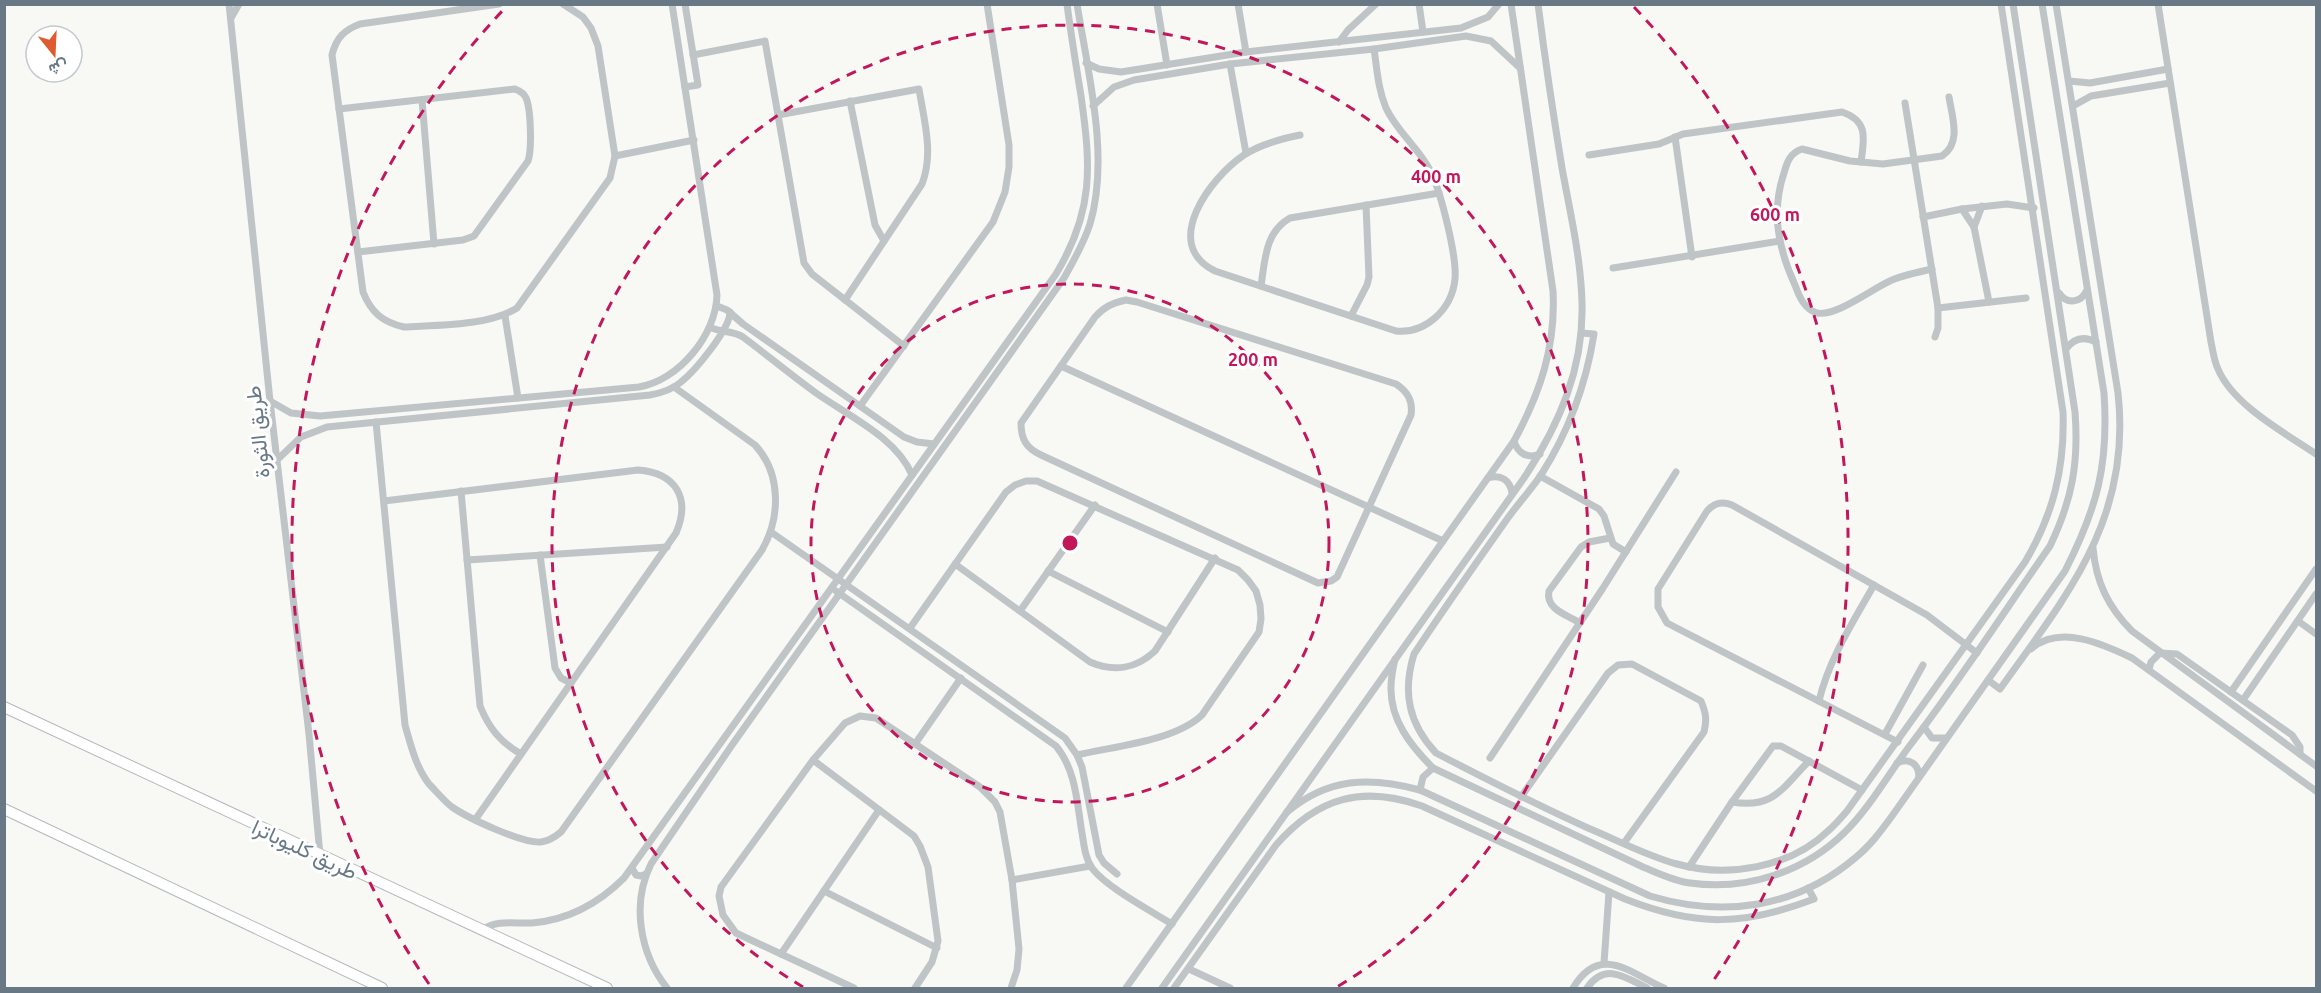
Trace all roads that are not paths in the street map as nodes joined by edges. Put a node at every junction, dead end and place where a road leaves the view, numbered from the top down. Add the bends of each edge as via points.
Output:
1 (229, 4) edge
2 (239, 4) edge
3 (500, 4) edge
4 (563, 4) edge
5 (672, 4) edge
6 (685, 4) edge
7 (1066, 4) edge
8 (1077, 4) edge
9 (1157, 4) edge
10 (1238, 4) edge
11 (1376, 4) edge
12 (1419, 4) edge
13 (1498, 4) edge
14 (1511, 4) edge
15 (1538, 4) edge
16 (2001, 4) edge
17 (2013, 4) edge
18 (2042, 4) edge
19 (2056, 4) edge
20 (2158, 4) edge
21 (987, 6) edge
22 (231, 18) junction
23 (1424, 32) junction
24 (1339, 42) junction
25 (1374, 49) junction
26 (1246, 52) junction
27 (693, 55) junction
28 (1086, 63) junction
29 (1230, 64) junction
30 (1167, 65) junction
31 (1521, 69) junction
32 (2168, 69) junction
33 (2069, 81) junction
34 (2170, 82) junction
35 (685, 87) junction
36 (1949, 97) dead end
37 (422, 99) junction
38 (850, 101) junction
39 (1905, 103) dead end
40 (1093, 105) junction
41 (2073, 106) junction
42 (339, 109) junction
43 (778, 115) junction
44 (1300, 135) dead end
45 (1675, 137) junction
46 (693, 140) junction
47 (1246, 153) junction
48 (1589, 155) dead end
49 (615, 156) junction
50 (1914, 161) junction
51 (1861, 162) junction
52 (1439, 193) junction
53 (2088, 195) junction
54 (2073, 198) junction
55 (1366, 205) junction
56 (1982, 206) junction
57 (2034, 208) junction
58 (1962, 209) junction
59 (1923, 217) junction
60 (2047, 225) junction
61 (1974, 227) junction
62 (2036, 227) junction
63 (884, 241) junction
64 (1780, 241) junction
65 (434, 244) junction
66 (358, 252) junction
67 (1692, 256) junction
68 (1614, 268) dead end
69 (1932, 269) junction
70 (1261, 286) junction
71 (2087, 288) junction
72 (2058, 290) junction
73 (2025, 298) dead end
74 (845, 300) junction
75 (1989, 302) junction
76 (717, 306) junction
77 (1938, 308) junction
78 (730, 312) junction
79 (505, 316) junction
80 (1351, 316) junction
81 (710, 327) junction
82 (725, 331) junction
83 (1581, 333) junction
84 (1935, 337) dead end
85 (2096, 342) junction
86 (904, 346) junction
87 (2066, 349) junction
88 (1061, 366) junction
89 (674, 387) junction
90 (592, 391) junction
91 (518, 398) junction
92 (270, 401) junction
93 (592, 401) junction
94 (476, 402) junction
95 (432, 406) junction
96 (860, 406) junction
97 (477, 412) junction
98 (326, 416) junction
99 (433, 416) junction
100 (376, 422) junction
101 (327, 427) junction
102 (1514, 441) junction
103 (934, 444) junction
104 (1540, 453) junction
105 (2104, 453) junction
106 (2120, 453) junction
107 (2316, 454) edge
108 (277, 460) junction
109 (1676, 472) dead end
110 (912, 475) junction
111 (1540, 476) junction
112 (1488, 478) junction
113 (461, 491) junction
114 (1512, 493) junction
115 (384, 501) junction
116 (1095, 505) junction
117 (1370, 507) junction
118 (771, 532) junction
119 (1610, 538) junction
120 (1443, 541) junction
121 (667, 547) junction
122 (2093, 548) junction
123 (1626, 552) junction
124 (540, 555) junction
125 (1215, 558) junction
126 (467, 560) junction
127 (955, 564) junction
128 (2316, 569) edge
129 (1048, 571) junction
130 (1456, 572) junction
131 (1466, 578) junction
132 (837, 579) junction
133 (846, 585) junction
134 (1874, 585) junction
135 (831, 588) junction
136 (839, 594) junction
137 (2316, 594) edge
138 (1020, 611) junction
139 (2298, 621) junction
140 (1580, 622) junction
141 (910, 628) junction
142 (1168, 632) junction
143 (2316, 634) edge
144 (1965, 646) junction
145 (1977, 653) junction
146 (2160, 653) junction
147 (2025, 655) junction
148 (1395, 659) junction
149 (1923, 665) dead end
150 (2149, 669) junction
151 (962, 678) junction
152 (1988, 680) junction
153 (571, 683) junction
154 (2231, 692) junction
155 (2243, 700) junction
156 (1820, 701) junction
157 (4, 707) edge
158 (1924, 727) junction
159 (1885, 734) junction
160 (1065, 738) junction
161 (1946, 738) junction
162 (1898, 742) junction
163 (915, 744) junction
164 (1056, 746) junction
165 (521, 754) junction
166 (2300, 754) junction
167 (1077, 755) junction
168 (1490, 758) dead end
169 (813, 760) junction
170 (1809, 761) junction
171 (1897, 763) junction
172 (2316, 766) edge
173 (1433, 768) junction
174 (1919, 777) junction
175 (1420, 790) junction
176 (1862, 790) junction
177 (2316, 791) edge
178 (1521, 797) junction
179 (1732, 802) junction
180 (1533, 803) junction
181 (4, 809) edge
182 (879, 810) junction
183 (1528, 811) junction
184 (1287, 812) junction
185 (475, 820) junction
186 (1525, 840) junction
187 (1624, 843) junction
188 (1519, 850) junction
189 (320, 856) junction
190 (1090, 866) junction
191 (1689, 867) junction
192 (632, 868) junction
193 (646, 873) junction
194 (1117, 874) dead end
195 (1012, 880) junction
196 (1808, 888) junction
197 (824, 891) junction
198 (1609, 892) junction
199 (1228, 895) junction
200 (1237, 900) junction
201 (1172, 924) junction
202 (482, 931) junction
203 (937, 948) junction
204 (781, 954) junction
205 (1604, 963) junction
206 (1613, 964) junction
207 (1189, 969) junction
208 (1586, 973) junction
209 (1613, 973) junction
210 (1631, 976) junction
211 (1593, 980) junction
212 (1577, 987) edge
213 (382, 988) edge
214 (607, 988) edge
215 (668, 988) edge
216 (854, 988) edge
217 (915, 988) edge
218 (1011, 988) edge
219 (1126, 988) edge
220 (1162, 988) edge
221 (1174, 988) edge
222 (1230, 988) edge
223 (1587, 988) edge
224 (1647, 988) edge
225 (1659, 988) edge

1 - 22 street, طريق الثورة
2 - 22 street
3 - 42 street via 350,28 341,34 332,56
4 - 49 street via 583,17 598,46
5 - 35 street
6 - 27 street
7 - 103 street via 1089,154 1082,214 1056,274
8 - 28 street
9 - 30 street
10 - 26 street
11 - 24 street
12 - 23 street
13 - 23 street via 1488,17 1476,23
14 - 31 street
15 - 83 street via 1580,279
16 - 57 street
17 - 60 street
18 - 54 street
19 - 33 street
20 - 32 street
21 - 86 street via 1009,145 1005,192 982,239
22 - 92 street, طريق الثورة
23 - 24 street
24 - 26 street
25 - 29 street
25 - 31 street via 1478,37 1497,45
25 - 52 street via 1386,108 1425,162
26 - 30 street
27 - 35 street via 698,85
27 - 43 street via 765,41
28 - 30 street via 1113,72
28 - 40 street
29 - 40 street via 1124,83 1106,92
29 - 47 street
31 - 102 street via 1554,320 1543,377
32 - 33 street via 2097,82
32 - 34 street
33 - 41 street
34 - 41 street via 2091,96
34 - 107 street via 2217,369 2239,399
35 - 46 street
36 - 50 street via 1955,136 1952,147 1942,156
37 - 42 street
37 - 65 street
37 - 65 street via 515,89 527,101 531,155 525,167 474,236
38 - 43 street
38 - 63 street via 874,225
38 - 63 street via 919,89 927,133 927,172
39 - 50 street
40 - 133 street via 1098,183 1090,224 1075,260
41 - 53 street
42 - 66 street
43 - 74 street via 804,263
44 - 47 street
45 - 48 street via 1659,144
45 - 51 street via 1842,112 1851,115 1863,129
45 - 67 street
46 - 49 street
46 - 76 street
47 - 70 street via 1208,189 1193,220 1191,238 1205,265
49 - 79 street via 603,190 526,298
50 - 51 street
50 - 59 street
51 - 64 street via 1806,148 1793,153 1776,202
52 - 55 street
52 - 80 street via 1455,274 1444,308 1426,325 1408,331 1396,331
53 - 54 street
53 - 106 street via 2118,393
54 - 71 street
55 - 70 street via 1302,214 1284,221 1269,244
55 - 80 street via 1369,277
56 - 57 street via 2013,204
56 - 58 street
56 - 61 street
57 - 62 street
58 - 59 street
58 - 61 street
59 - 69 street
60 - 62 street
60 - 72 street
61 - 75 street
62 - 144 street via 2063,412 2062,465 2038,540
63 - 74 street
64 - 67 street
64 - 69 street via 1801,300 1816,312 1831,312 1895,278
65 - 66 street
66 - 79 street via 368,304 392,325
67 - 68 street
69 - 77 street
70 - 80 street
71 - 72 street via 2080,300 2071,301
71 - 85 street
72 - 87 street
73 - 75 street
74 - 86 street
75 - 77 street
76 - 78 street
76 - 81 street
77 - 84 street
78 - 82 street
78 - 96 street
79 - 91 street
81 - 82 street
81 - 90 street via 666,378 646,386
82 - 89 street
82 - 110 street via 743,336 893,447
83 - 104 street via 1566,402
83 - 111 street via 1594,334 1584,384 1562,440
85 - 87 street via 2079,339
85 - 105 street via 2104,393
86 - 96 street
87 - 145 street via 2077,440 2070,495 2050,546
88 - 117 street
88 - 117 street via 1021,423 1024,443 1031,450 1318,583 1332,581 1341,572
88 - 117 street via 1103,308 1126,300 1396,384 1411,401 1411,415
89 - 93 street via 658,394
89 - 118 street via 766,456 774,483
90 - 91 street
90 - 93 street
91 - 94 street
92 - 98 street via 299,415
92 - 108 street, طريق الثورة
93 - 97 street
94 - 95 street
94 - 97 street
95 - 98 street
95 - 99 street
96 - 103 street via 904,437
97 - 99 street
98 - 101 street
99 - 100 street
100 - 101 street
100 - 115 street
101 - 108 street via 301,437
102 - 104 street via 1524,454
102 - 112 street
103 - 110 street
104 - 114 street
105 - 106 street
105 - 152 street via 2091,515 2069,562
106 - 122 street via 2108,509
108 - 189 street, طريق الثورة
109 - 123 street
110 - 132 street
111 - 119 street via 1599,509
111 - 131 street
112 - 114 street via 1504,478
112 - 120 street
113 - 115 street
113 - 121 street via 638,470 653,472 667,478 682,504 682,519
113 - 126 street
114 - 130 street
115 - 185 street via 405,725 413,756 429,783 451,806
116 - 125 street
116 - 127 street via 1037,481 1015,485
116 - 129 street
117 - 120 street
118 - 132 street
118 - 185 street via 762,550 556,836 537,842
119 - 123 street
119 - 140 street via 1581,547 1549,591 1551,606
120 - 201 street
121 - 124 street
121 - 153 street
122 - 146 street via 2099,584 2111,608
122 - 147 street
123 - 140 street
124 - 126 street
124 - 153 street via 555,668 561,678
125 - 142 street
125 - 167 street via 1248,580 1256,591 1261,619 1259,632 1202,715 1172,733
126 - 165 street via 480,706 496,735
127 - 138 street
127 - 141 street
128 - 154 street
129 - 138 street
129 - 142 street
130 - 131 street
130 - 148 street
131 - 178 street via 1414,654 1407,690 1409,707 1424,740 1436,753
132 - 133 street
132 - 135 street
133 - 136 street
133 - 141 street
134 - 144 street via 1927,615
134 - 156 street via 1827,672
134 - 156 street via 1732,505 1721,503 1707,511 1658,589 1658,608 1667,623
135 - 136 street
135 - 192 street
136 - 151 street
136 - 193 street
137 - 139 street
138 - 142 street via 1090,662 1104,667 1126,667 1142,661 1155,651
139 - 143 street
139 - 155 street
140 - 168 street
141 - 160 street
144 - 145 street
144 - 162 street
145 - 158 street
146 - 150 street
146 - 154 street via 2178,654
146 - 166 street
147 - 150 street via 2035,645 2065,637 2115,650
147 - 152 street via 2000,689
148 - 173 street via 1390,689 1396,719 1411,746
148 - 184 street
149 - 159 street
150 - 177 street
151 - 163 street
151 - 164 street
152 - 161 street
153 - 165 street
154 - 155 street
155 - 166 street via 2292,735
156 - 159 street
157 - 189 main road, طريق كليوباترا
158 - 161 street via 1932,738
158 - 171 street
159 - 162 street
160 - 164 street
160 - 167 street
161 - 174 street
162 - 176 street
163 - 169 street via 876,718 860,716 845,723
163 - 195 street via 981,786 995,802 1003,823
164 - 190 street via 1072,775
165 - 185 street
166 - 172 street
167 - 194 street via 1099,855
169 - 182 street
169 - 204 street via 721,887 720,906 736,933
170 - 176 street
170 - 179 street via 1770,799 1753,805
170 - 179 street via 1773,746
171 - 174 street via 1911,761 1918,768
171 - 183 street via 1865,809 1821,852 1780,873 1735,884 1675,880
173 - 175 street via 1423,777
173 - 183 street
174 - 196 street via 1857,857
175 - 184 street via 1373,781 1349,783 1304,798
175 - 186 street
176 - 191 street via 1827,832 1805,848 1774,862 1741,870
178 - 180 street
178 - 187 street via 1608,673 1618,665 1632,664 1701,701 1707,722 1704,732
179 - 191 street
180 - 183 street
180 - 187 street
181 - 213 main road
182 - 197 street
182 - 203 street via 914,836 924,856 938,933
184 - 199 street
186 - 188 street
186 - 196 street via 1650,897 1695,907 1764,904
187 - 191 street
188 - 198 street
188 - 200 street via 1400,798 1354,797 1310,813 1292,827
189 - 202 main road, طريق كليوباترا
190 - 195 street
190 - 201 street via 1105,881
192 - 193 street via 636,875
192 - 202 street via 604,896 575,912 545,921 494,924
193 - 215 street via 640,907 642,931 652,964
195 - 218 street via 1019,949
196 - 198 street via 1814,899 1761,916 1719,921 1655,911
197 - 203 street
197 - 204 street
198 - 205 street
199 - 200 street
199 - 220 street
200 - 207 street
201 - 219 street
202 - 214 main road, طريق كليوباترا
203 - 217 street
204 - 216 street
205 - 206 street
205 - 208 street
206 - 209 street
206 - 210 street
207 - 221 street
207 - 222 street
208 - 211 street
208 - 212 street
209 - 210 street
209 - 211 street
210 - 224 street
210 - 225 street
211 - 223 street

